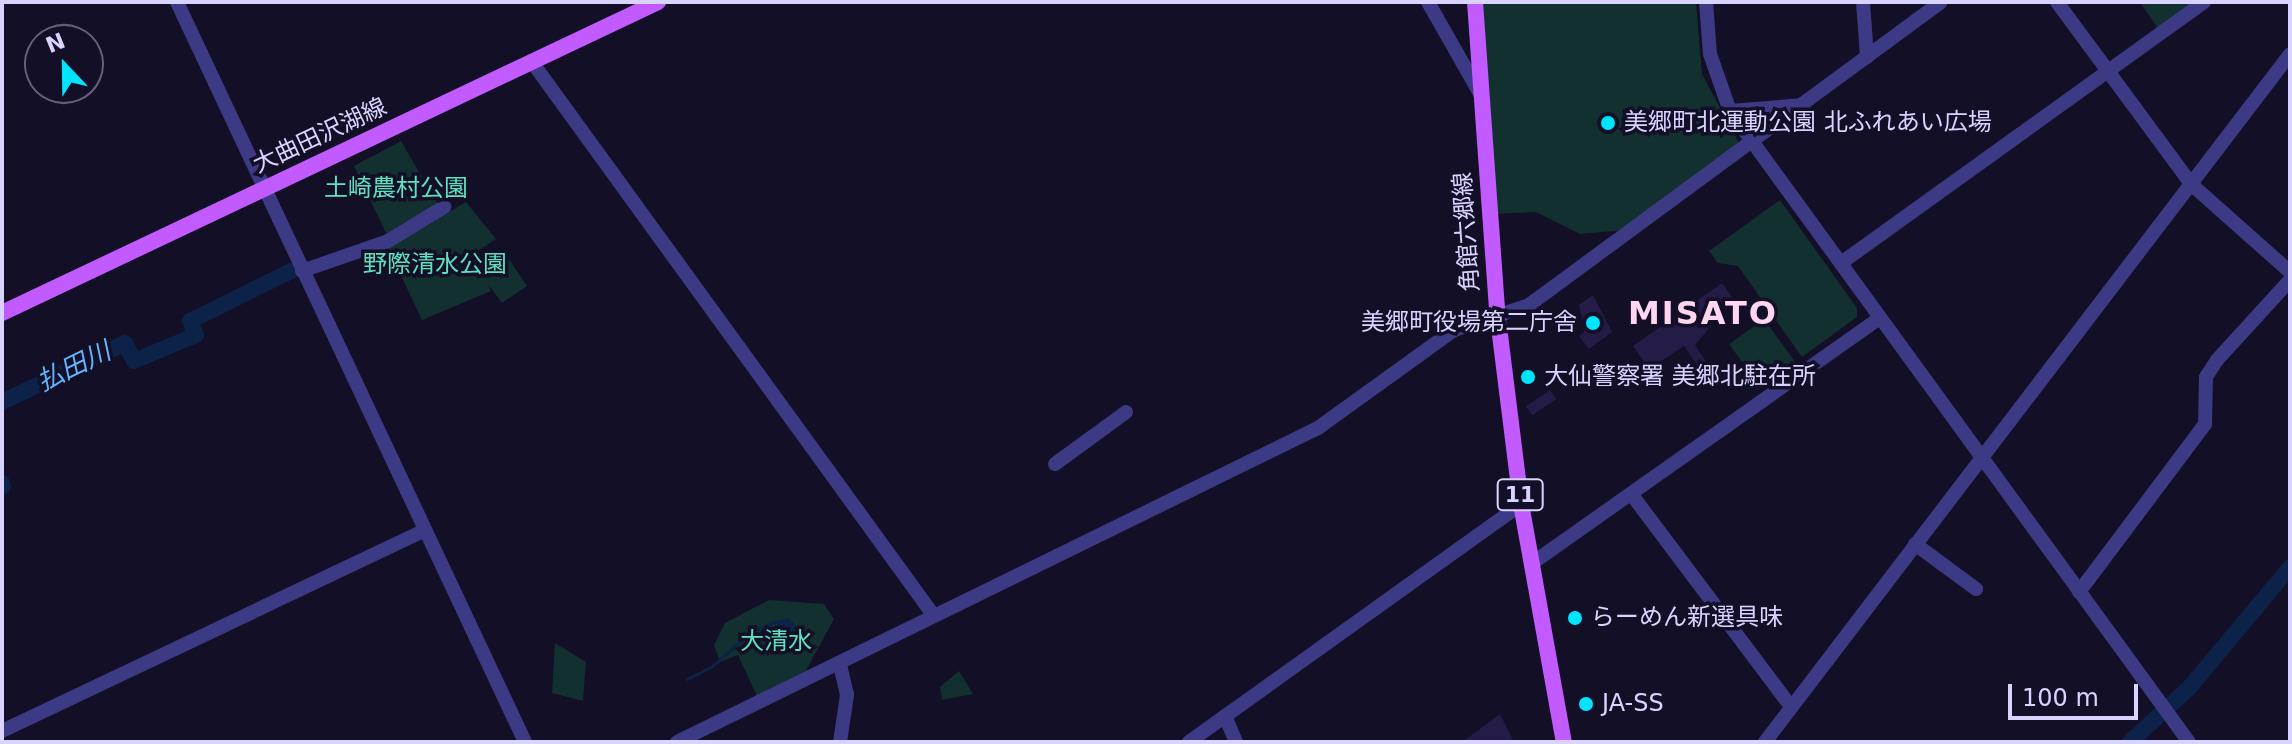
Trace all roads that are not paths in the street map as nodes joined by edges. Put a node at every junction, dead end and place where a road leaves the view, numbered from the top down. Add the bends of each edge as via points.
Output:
1 (177, 2) edge
2 (658, 2) edge
3 (1428, 2) edge
4 (1475, 2) edge
5 (1706, 2) edge
6 (1863, 2) edge
7 (1941, 2) edge
8 (2057, 2) edge
9 (2204, 2) edge
10 (2290, 54) edge
11 (1867, 57) junction
12 (532, 62) junction
13 (2108, 72) junction
14 (1482, 97) junction
15 (1805, 105) junction
16 (1730, 111) junction
17 (1752, 142) junction
18 (2191, 184) junction
19 (263, 189) junction
20 (444, 207) dead end
21 (1841, 263) junction
22 (302, 271) junction
23 (2290, 272) edge
24 (2290, 280) edge
25 (2, 313) edge
26 (1880, 318) junction
27 (1498, 319) junction
28 (1126, 412) dead end
29 (1981, 457) junction
30 (1055, 464) dead end
31 (1632, 495) junction
32 (1521, 504) junction
33 (425, 530) junction
34 (1915, 544) junction
35 (1531, 564) junction
36 (1976, 589) dead end
37 (2079, 592) junction
38 (934, 616) junction
39 (840, 665) junction
40 (1791, 707) junction
41 (1225, 716) junction
42 (2, 731) edge
43 (525, 742) edge
44 (677, 742) edge
45 (840, 742) edge
46 (1189, 742) edge
47 (1236, 742) edge
48 (1564, 742) edge
49 (1765, 742) edge
50 (2189, 742) edge

1 - 19 street
2 - 12 main road, 大曲田沢湖線
3 - 14 street
4 - 14 main road, 角館六郷線 / 11
5 - 16 street via 1710,54
6 - 11 street
7 - 11 street
8 - 13 street
9 - 13 street
10 - 18 street
11 - 15 street
12 - 19 main road, 大曲田沢湖線
12 - 38 street
13 - 18 street
13 - 21 street
14 - 27 main road, 角館六郷線 / 11
15 - 16 street
15 - 17 street
16 - 17 street
17 - 21 street
17 - 27 street via 1529,305
18 - 23 street
18 - 29 street
19 - 22 street
19 - 25 main road, 大曲田沢湖線
20 - 22 street via 388,241
21 - 26 street
22 - 33 street
24 - 37 street via 2217,360 2206,377 2205,424
26 - 29 street
26 - 31 street
27 - 32 main road, 角館六郷線 / 11
27 - 38 street via 1454,330 1306,435
28 - 30 street
29 - 34 street
29 - 37 street
31 - 35 street
31 - 40 street
32 - 35 main road, 角館六郷線 / 11
32 - 41 street
33 - 42 street
33 - 43 street
34 - 36 street
34 - 40 street
35 - 48 main road, 角館六郷線 / 11
37 - 50 street
38 - 39 street
39 - 44 street
39 - 45 street via 847,695
40 - 49 street
41 - 46 street
41 - 47 street

